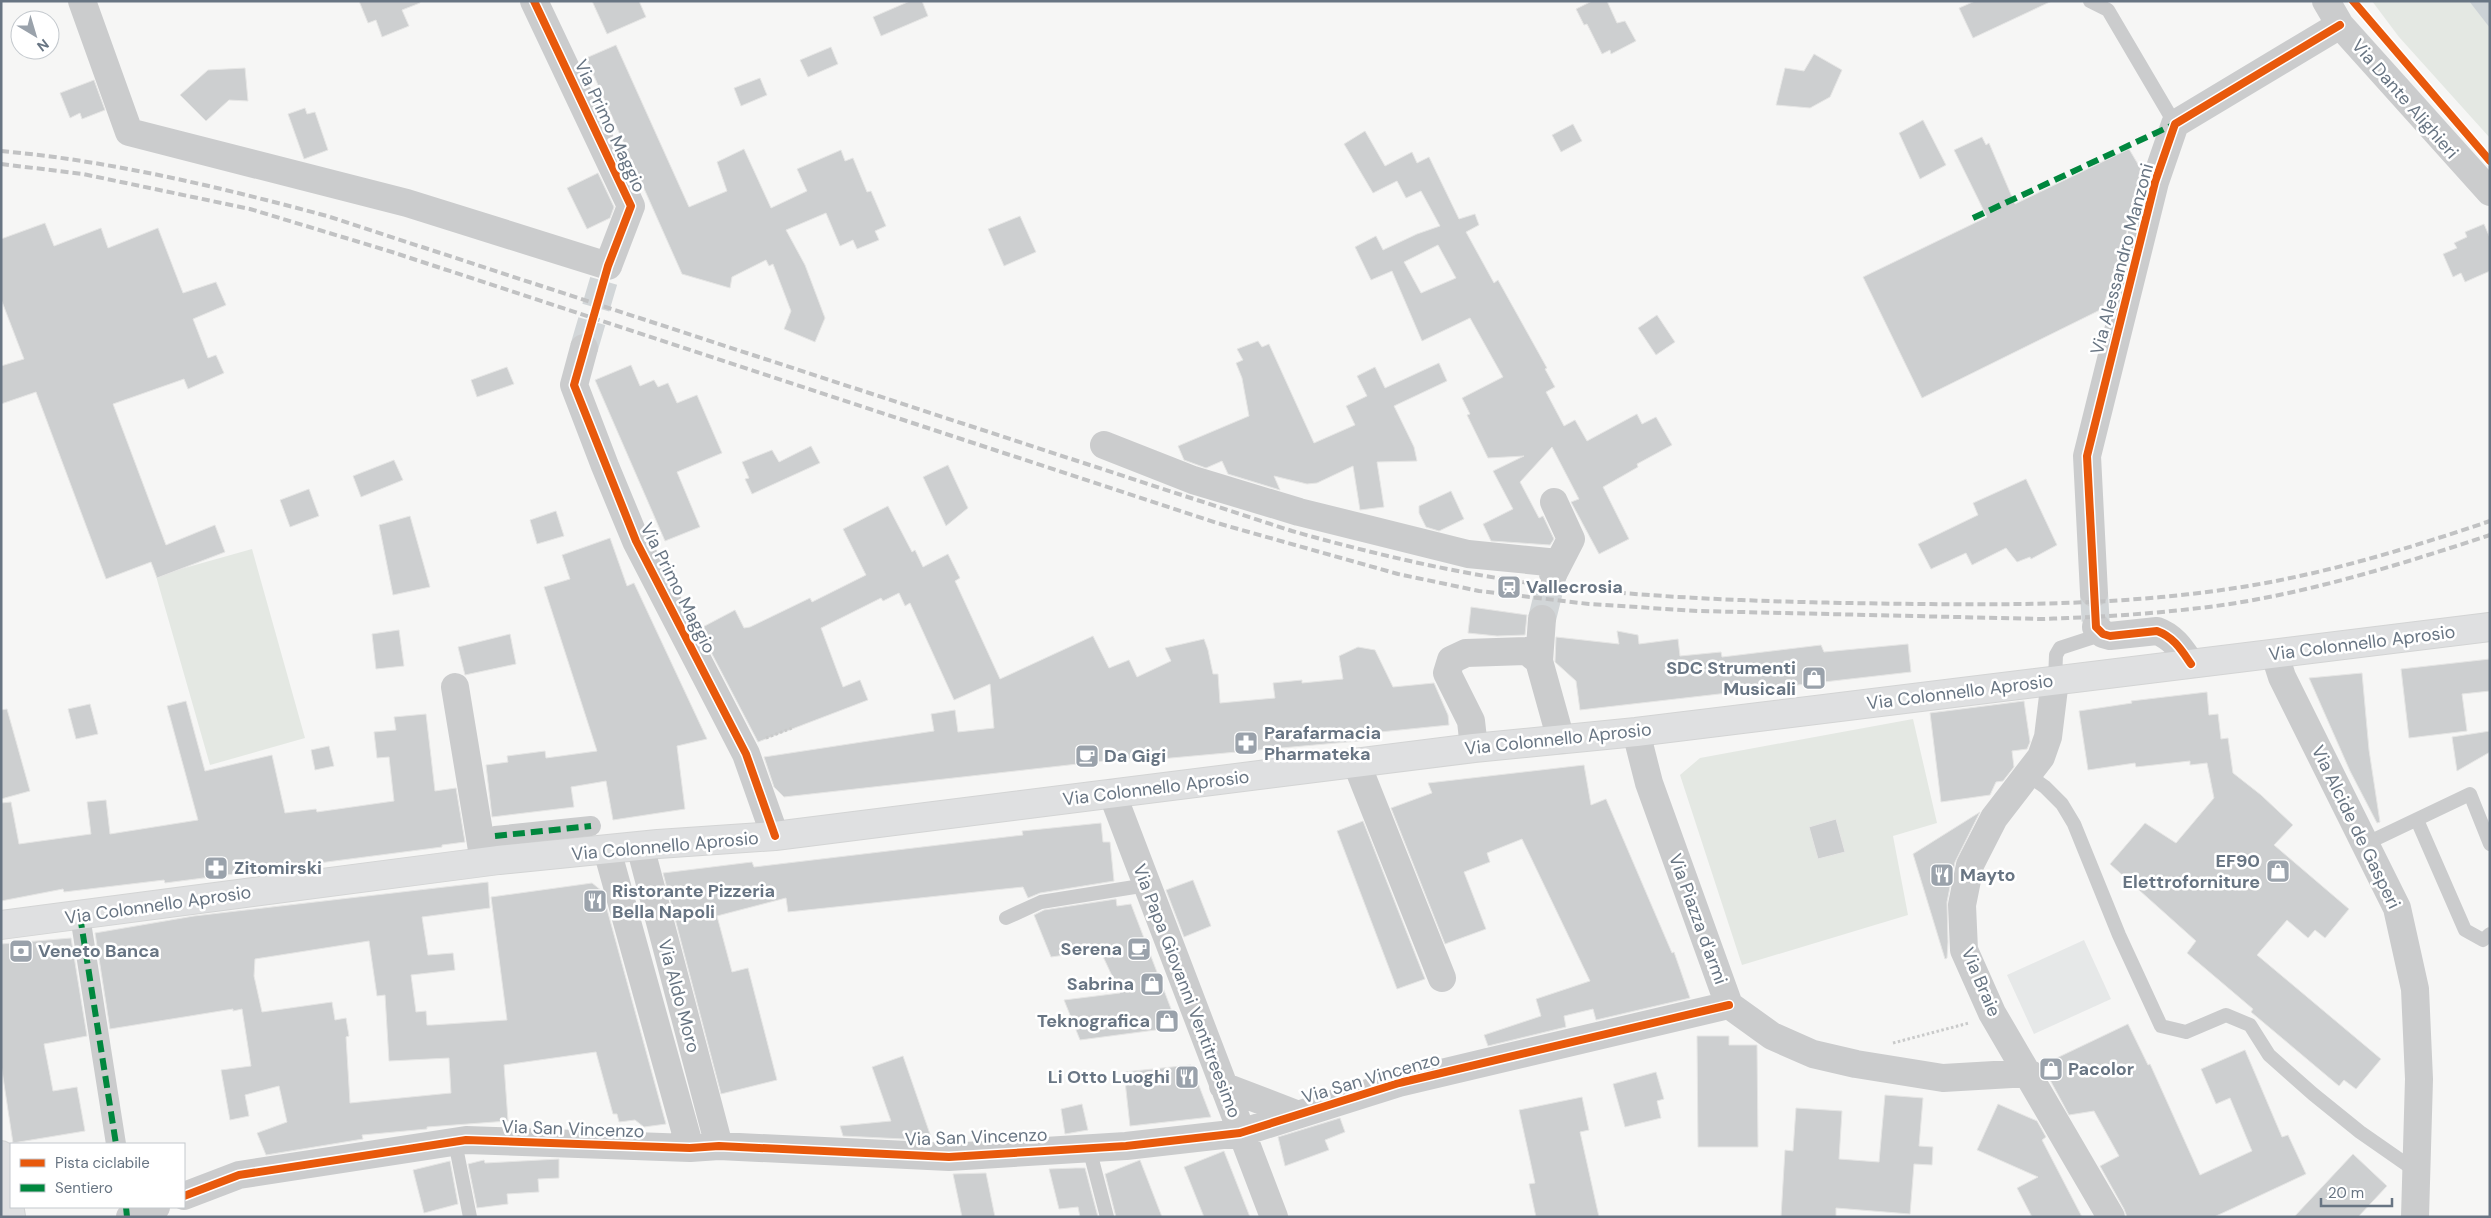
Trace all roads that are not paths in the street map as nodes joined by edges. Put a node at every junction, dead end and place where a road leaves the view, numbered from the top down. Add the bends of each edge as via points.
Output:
1 (82, 1) edge
2 (534, 1) edge
3 (2090, 1) edge
4 (2326, 1) edge
5 (2340, 25) junction
6 (2175, 124) junction
7 (2490, 192) edge
8 (584, 348) tunnel mouth
9 (1104, 445) dead end
10 (1554, 502) dead end
11 (2094, 593) tunnel mouth
12 (1542, 619) tunnel mouth
13 (2490, 627) edge
14 (2099, 630) joint
15 (2275, 654) junction
16 (1539, 661) junction
17 (2191, 664) junction
18 (2055, 680) junction
19 (454, 687) dead end
20 (1636, 732) junction
21 (1561, 740) junction
22 (1474, 748) junction
23 (1356, 762) junction
24 (2028, 775) junction
25 (1112, 793) junction
26 (2417, 820) junction
27 (591, 826) dead end
28 (495, 836) dead end
29 (775, 836) junction
30 (2365, 844) junction
31 (2490, 844) edge
32 (640, 846) junction
33 (607, 850) junction
34 (484, 862) junction
35 (1147, 885) junction
36 (80, 916) junction
37 (1006, 918) dead end
38 (1, 925) edge
39 (2490, 934) edge
40 (1442, 978) dead end
41 (1729, 1006) junction
42 (2029, 1073) junction
43 (1222, 1086) junction
44 (1296, 1114) junction
45 (1240, 1133) junction
46 (455, 1142) junction
47 (116, 1143) edge
48 (719, 1146) junction
49 (690, 1148) junction
50 (1089, 1148) junction
51 (1, 1155) edge
52 (2416, 1171) junction
53 (185, 1196) edge
54 (153, 1208) edge
55 (11, 1217) edge
56 (128, 1217) edge
57 (470, 1217) edge
58 (1107, 1217) edge
59 (1274, 1217) edge
60 (2111, 1217) edge
61 (2415, 1217) edge

1 - 2 street, Via Primo Maggio via 130,132 407,203 608,266 631,206
3 - 6 lane via 2108,10
4 - 5 street, Via Dante Alighieri
5 - 6 street
5 - 7 street, Via Dante Alighieri
6 - 11 street, Via Alessandro Manzoni via 2155,182 2087,456
8 - 29 street, Via Primo Maggio via 574,385 605,466 636,541 746,754
9 - 10 street via 1193,480 1298,512 1468,554 1555,568 1571,539
12 - 16 street
13 - 15 main road, Via Colonnello Aprosio
14 - 17 street via 2110,636 2157,631 2168,636
14 - 18 lane via 2060,648 2056,656
15 - 17 main road, Via Colonnello Aprosio
15 - 30 street, Via Alcide de Gasperi via 2282,677
16 - 21 street
16 - 22 street via 1527,650 1466,653 1451,660 1447,673 1471,721
17 - 18 main road, Via Colonnello Aprosio
18 - 20 main road, Via Colonnello Aprosio
18 - 24 street, Via Braie via 2048,737 2041,757
19 - 34 street
20 - 21 main road, Via Colonnello Aprosio
20 - 41 street, Via Piazza d'armi via 1648,783
21 - 22 main road, Via Colonnello Aprosio
22 - 23 main road, Via Colonnello Aprosio
23 - 25 main road, Via Colonnello Aprosio
23 - 40 street
24 - 42 street, Via Braie via 1994,818 1970,865 1962,905 1964,950 1992,1013
24 - 52 lane via 2062,804 2074,824 2119,935 2161,1026 2186,1032 2226,1015 2250,1025 2269,1055 2313,1094
25 - 29 main road, Via Colonnello Aprosio
25 - 35 street, Via Papa Giovanni Ventitreesimo
26 - 30 lane
26 - 31 lane via 2470,794
26 - 39 lane via 2465,930 2483,940
27 - 28 street
29 - 32 main road, Via Colonnello Aprosio
30 - 52 street, Via Alcide de Gasperi via 2397,908 2415,989 2419,1079
32 - 33 main road, Via Colonnello Aprosio
32 - 48 street, Via Aldo Moro
33 - 34 main road, Via Colonnello Aprosio
33 - 49 street, Via Aldo Moro
34 - 36 main road, Via Colonnello Aprosio
35 - 37 lane via 1041,902
35 - 43 street, Via Papa Giovanni Ventitreesimo
36 - 38 main road, Via Colonnello Aprosio
36 - 47 street
41 - 42 street, Via Piazza d'armi via 1772,1036 1813,1054 1856,1064 1943,1078
41 - 44 street, Via San Vincenzo via 1399,1083
42 - 60 street, Via Braie
43 - 44 street
43 - 45 street, Via Papa Giovanni Ventitreesimo
44 - 45 street, Via San Vincenzo
45 - 50 street, Via San Vincenzo
45 - 59 street, Via Papa Giovanni Ventitreesimo
46 - 49 street, Via San Vincenzo
46 - 53 street, Via San Vincenzo via 239,1175
46 - 57 lane
48 - 49 street, Via San Vincenzo
48 - 50 street, Via San Vincenzo via 949,1157
50 - 58 lane
51 - 55 main road
52 - 61 street, Via Alcide de Gasperi
54 - 56 street

